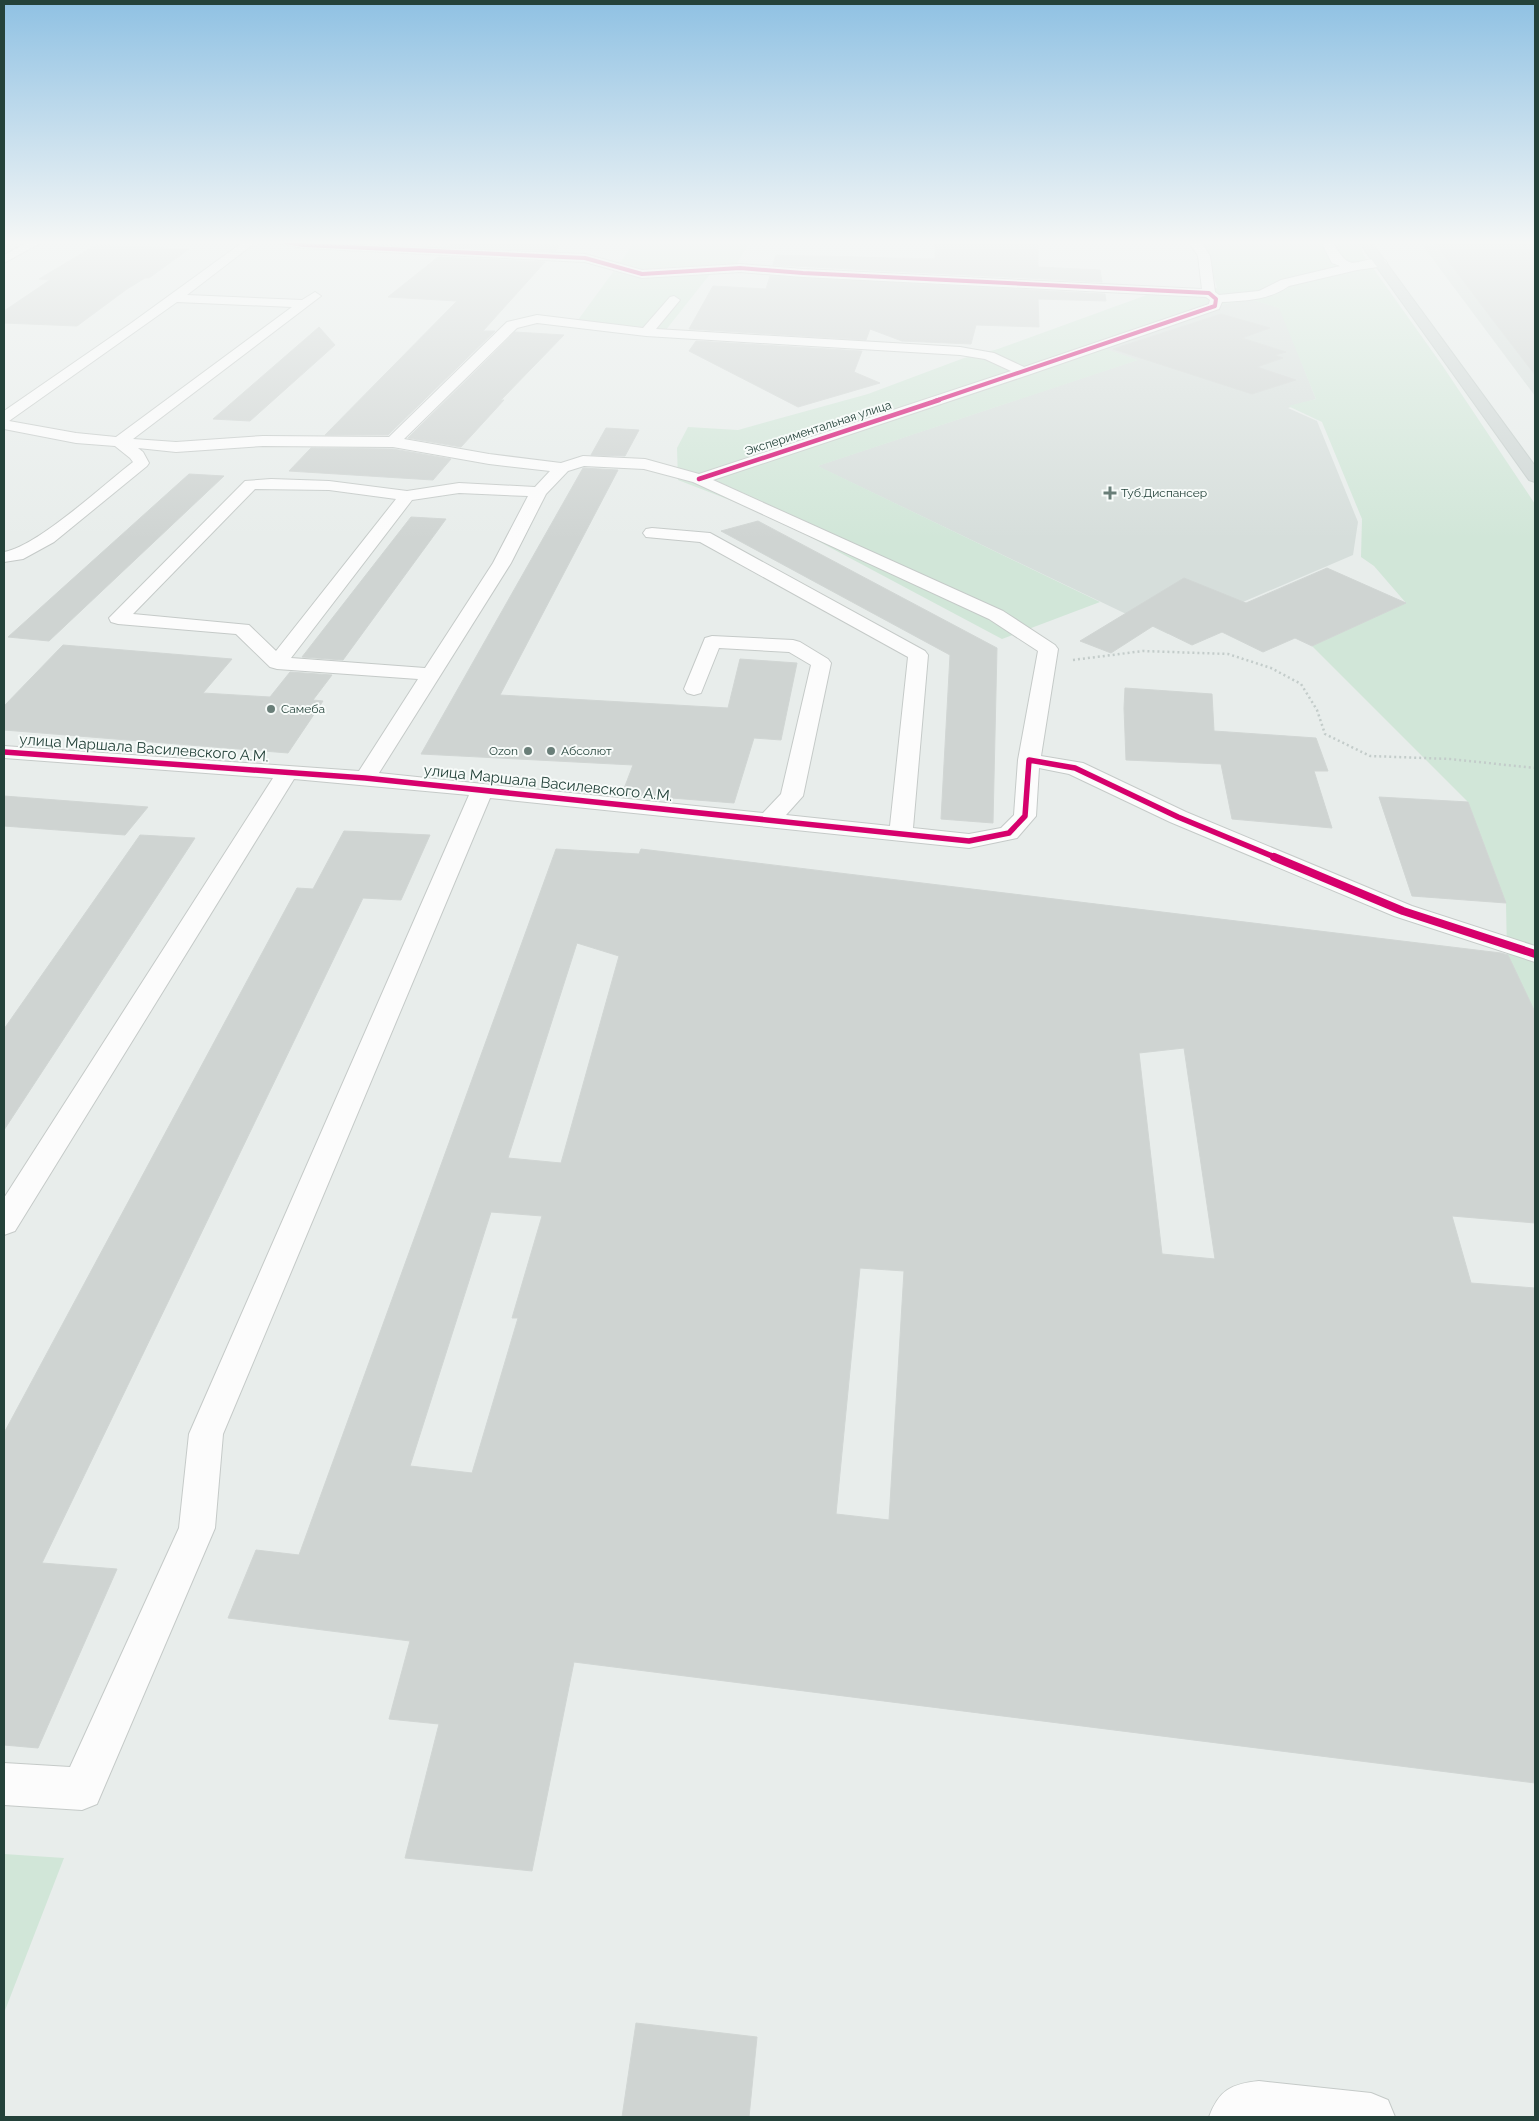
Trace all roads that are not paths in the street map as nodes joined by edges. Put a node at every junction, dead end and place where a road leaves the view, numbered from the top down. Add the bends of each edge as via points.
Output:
1 (114, 341) edge
2 (255, 341) edge
3 (496, 341) edge
4 (794, 341) edge
5 (1114, 341) edge
6 (1437, 341) edge
7 (1024, 372) junction
8 (4, 418) edge
9 (4, 425) edge
10 (119, 442) junction
11 (393, 442) junction
12 (489, 459) junction
13 (562, 468) junction
14 (1535, 477) edge
15 (698, 478) junction
16 (459, 488) junction
17 (539, 492) junction
18 (408, 496) junction
19 (652, 533) dead end
20 (4, 557) edge
21 (277, 664) junction
22 (431, 674) junction
23 (694, 689) dead end
24 (4, 752) edge
25 (1030, 760) junction
26 (288, 772) junction
27 (365, 778) junction
28 (482, 790) junction
29 (792, 796) junction
30 (768, 820) junction
31 (807, 824) junction
32 (901, 833) junction
33 (1535, 954) edge
34 (4, 1223) edge
35 (4, 1784) edge
36 (1233, 2117) edge
37 (1371, 2117) edge

1 - 8 street
2 - 10 street
3 - 11 street
4 - 7 street via 960,351 989,356
5 - 7 street, Экспериментальная улица
6 - 14 main road
7 - 15 street, Экспериментальная улица
9 - 10 street
10 - 11 street via 176,447 263,442
10 - 20 street via 138,455 141,463 48,538 17,555
11 - 12 street
12 - 13 street
12 - 16 street
13 - 15 street via 583,461 645,464
13 - 17 street
15 - 25 street, улица Маршала Василевского А.М. via 996,615 1048,649
16 - 17 street
16 - 18 street
17 - 22 street via 502,563
18 - 21 street
18 - 21 street via 358,487 251,484 118,618 242,628
19 - 32 street via 704,537 918,655
21 - 22 street
22 - 27 street
23 - 29 street via 712,642 793,646 820,663
24 - 26 street, улица Маршала Василевского А.М.
25 - 32 street, улица Маршала Василевского А.М. via 1025,816 1009,833 969,841
25 - 33 street via 1075,768 1187,821 1403,911
26 - 27 street, улица Маршала Василевского А.М.
26 - 34 street
27 - 28 street, улица Маршала Василевского А.М.
28 - 30 street, улица Маршала Василевского А.М.
28 - 35 street via 206,1434 197,1528 82,1789
29 - 30 street
29 - 31 street
30 - 31 street, улица Маршала Василевского А.М.
31 - 32 street, улица Маршала Василевского А.М.
36 - 37 street via 1243,2106 1259,2105

